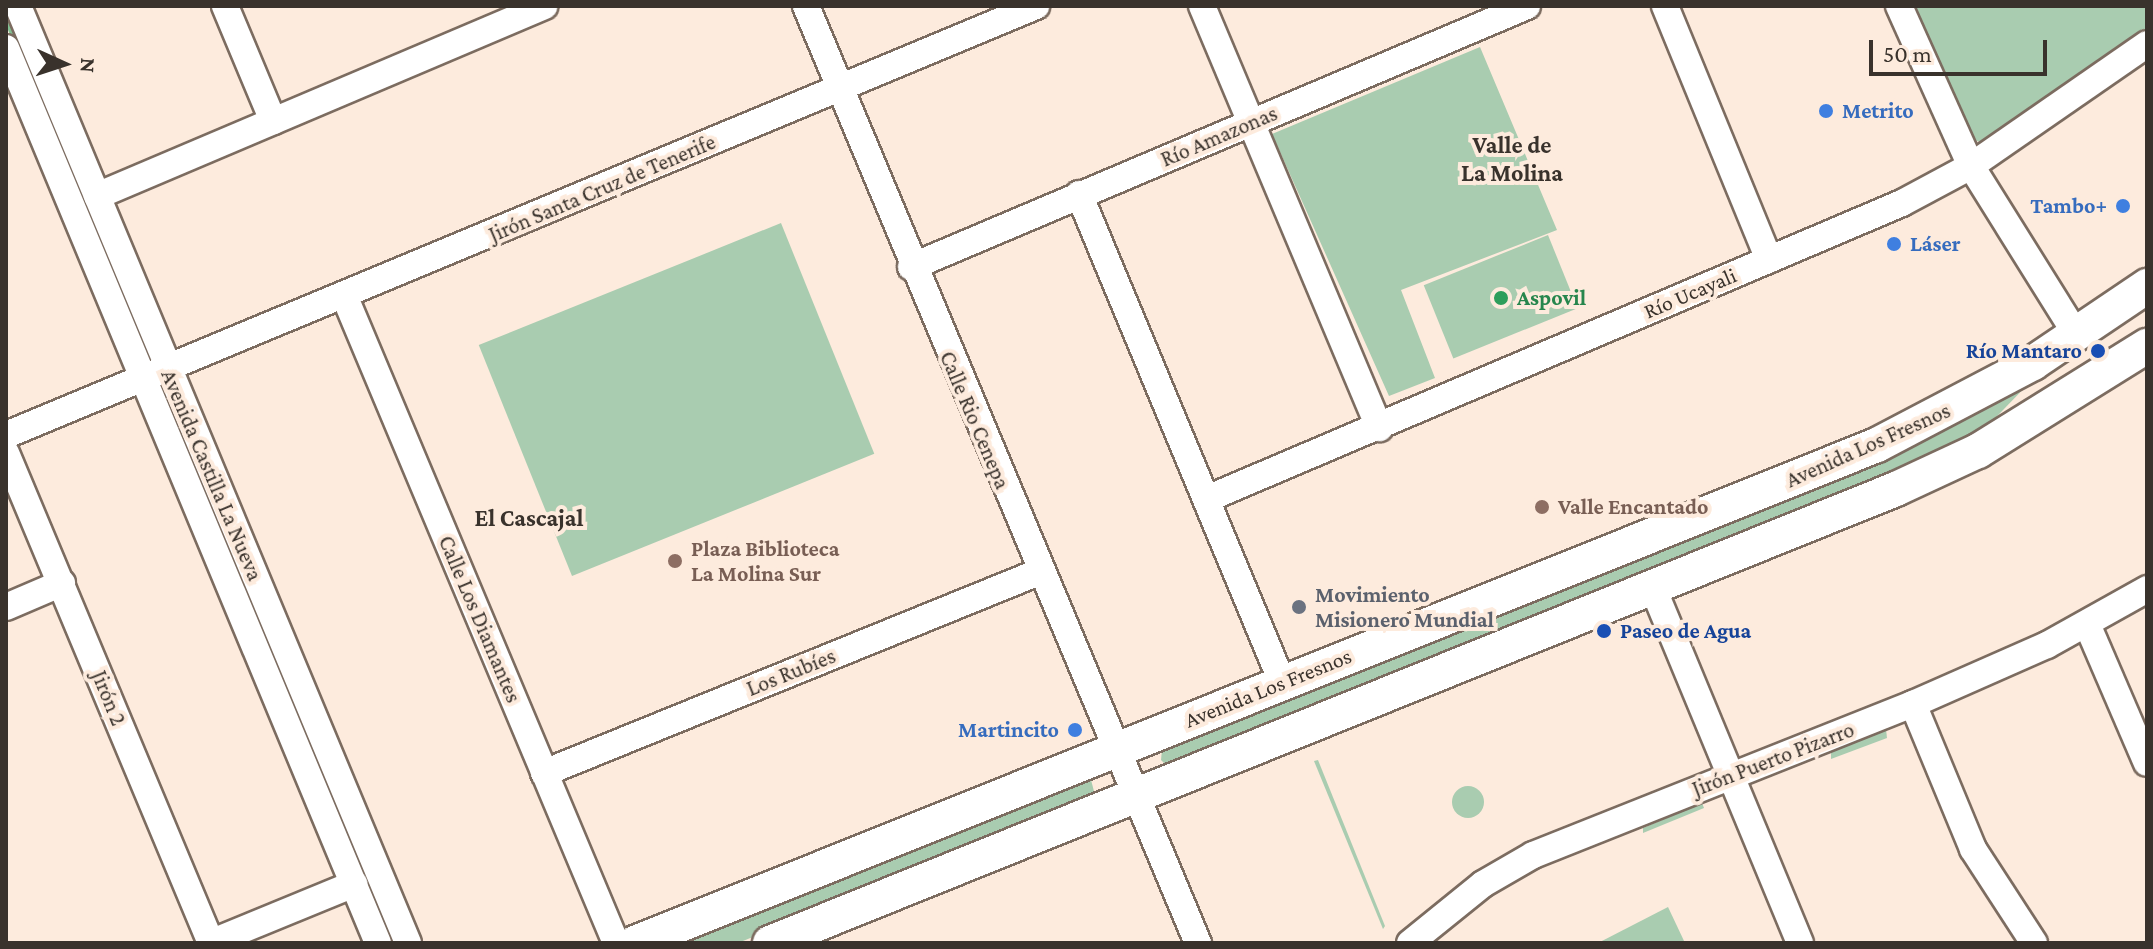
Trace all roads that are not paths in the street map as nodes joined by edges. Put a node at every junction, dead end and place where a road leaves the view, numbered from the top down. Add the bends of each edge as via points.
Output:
1 (18, 6) edge
2 (225, 6) edge
3 (544, 6) edge
4 (806, 6) edge
5 (1036, 6) edge
6 (1202, 6) edge
7 (1527, 6) edge
8 (1665, 6) edge
9 (1899, 6) edge
10 (2147, 44) edge
11 (6, 48) edge
12 (838, 90) junction
13 (273, 121) junction
14 (1250, 124) junction
15 (1971, 166) junction
16 (1079, 194) junction
17 (97, 196) junction
18 (1769, 259) junction
19 (911, 267) junction
20 (2147, 286) edge
21 (344, 295) junction
22 (2076, 334) junction
23 (2147, 346) edge
24 (167, 367) junction
25 (142, 379) junction
26 (1379, 428) junction
27 (6, 435) edge
28 (6, 453) edge
29 (1209, 498) junction
30 (1039, 572) junction
31 (62, 583) junction
32 (1653, 588) junction
33 (2147, 589) edge
34 (6, 607) edge
35 (2087, 624) junction
36 (1282, 682) junction
37 (1913, 704) junction
38 (1115, 750) junction
39 (2147, 763) edge
40 (544, 773) junction
41 (1728, 777) junction
42 (1138, 794) junction
43 (354, 884) junction
44 (210, 943) edge
45 (378, 943) edge
46 (408, 943) edge
47 (616, 943) edge
48 (635, 943) edge
49 (770, 943) edge
50 (1198, 943) edge
51 (1410, 943) edge
52 (1800, 943) edge
53 (2034, 943) edge

1 - 17 street, Avenida Castilla La Nueva
2 - 13 street
3 - 13 street
4 - 12 street, Calle Rio Cenepa
5 - 12 street, Jirón Santa Cruz de Tenerife
6 - 14 street
7 - 14 street, Río Amazonas
8 - 18 street
9 - 15 street
10 - 15 street, Río Ucayali
11 - 25 street, Avenida Castilla La Nueva
12 - 19 street, Calle Rio Cenepa
12 - 21 street, Jirón Santa Cruz de Tenerife
13 - 17 street
14 - 16 street, Río Amazonas
14 - 26 street
15 - 18 street, Río Ucayali via 1836,234
15 - 22 street
16 - 19 street, Río Amazonas
16 - 29 street
17 - 24 street, Avenida Castilla La Nueva
18 - 26 street, Río Ucayali
19 - 30 street, Calle Rio Cenepa
20 - 22 main road, Avenida Los Fresnos
21 - 24 street, Jirón Santa Cruz de Tenerife
21 - 40 street, Calle Los Diamantes
22 - 36 main road, Avenida Los Fresnos via 1973,398 1877,445
23 - 32 main road via 1978,451
24 - 25 street, Jirón Santa Cruz de Tenerife
24 - 46 street, Avenida Castilla La Nueva
25 - 27 street, Jirón Santa Cruz de Tenerife
25 - 43 street, Avenida Castilla La Nueva
26 - 29 street, Río Ucayali
28 - 31 street, Jirón 2
29 - 36 street
30 - 38 street, Calle Rio Cenepa
30 - 40 street, Los Rubíes
31 - 34 street
31 - 44 street, Jirón 2
32 - 41 street
32 - 42 main road
33 - 35 street, Jirón Puerto Pizarro
35 - 37 street, Jirón Puerto Pizarro
35 - 39 street
36 - 38 main road, Avenida Los Fresnos
37 - 41 street, Jirón Puerto Pizarro
37 - 53 street via 1973,849
38 - 42 street, Calle Rio Cenepa
38 - 48 main road, Avenida Los Fresnos
40 - 47 street, Calle Los Diamantes
41 - 51 street, Jirón Puerto Pizarro via 1533,855 1483,884
41 - 52 street
42 - 49 main road
42 - 50 street, Calle Rio Cenepa
43 - 44 street
43 - 45 street, Avenida Castilla La Nueva

